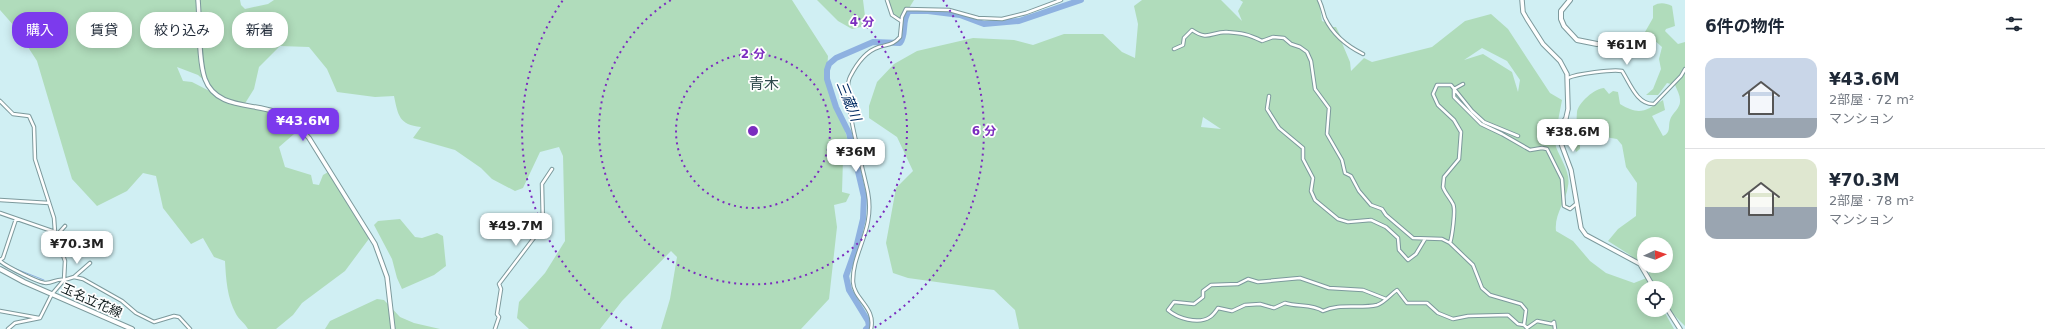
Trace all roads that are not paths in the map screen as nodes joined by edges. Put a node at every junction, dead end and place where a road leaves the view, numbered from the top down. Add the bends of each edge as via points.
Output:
1 (198, 0) edge
2 (887, 0) edge
3 (1061, 0) edge
4 (1319, 0) edge
5 (1522, 0) edge
6 (1570, 0) edge
7 (901, 21) junction
8 (1597, 44) dead end
9 (1174, 49) dead end
10 (1363, 54) dead end
11 (1685, 69) edge
12 (1568, 78) junction
13 (1463, 84) dead end
14 (1456, 88) junction
15 (1269, 96) dead end
16 (0, 101) edge
17 (1518, 136) dead end
18 (552, 169) dead end
19 (0, 200) edge
20 (49, 203) junction
21 (1576, 204) junction
22 (0, 213) edge
23 (16, 219) junction
24 (65, 226) dead end
25 (56, 234) junction
26 (1425, 239) junction
27 (1450, 243) junction
28 (0, 261) edge
29 (90, 263) dead end
30 (0, 269) edge
31 (74, 277) junction
32 (64, 280) junction
33 (1650, 281) edge
34 (52, 294) junction
35 (1386, 299) junction
36 (0, 311) edge
37 (1672, 317) edge
38 (40, 318) junction
39 (1526, 327) edge
40 (8, 329) edge
41 (132, 329) edge
42 (190, 329) edge
43 (393, 329) edge
44 (495, 329) edge
45 (871, 329) edge
46 (1555, 329) edge
47 (1680, 329) edge

1 - 43 street via 203,71 208,85 227,101 282,114 296,123 309,138 371,236 387,277
2 - 7 street via 892,15
3 - 7 street via 1002,19 978,18 949,10 910,8 902,14
4 - 10 street via 1326,20 1337,37 1344,44
5 - 12 street via 1523,12 1527,19 1543,44 1566,69
6 - 8 main road via 1561,11 1564,26 1576,40
7 - 45 street via 900,37 897,41 890,46 878,47 862,58 848,83 853,124 868,195 869,215 867,231 855,267 853,286 867,307
9 - 26 street via 1183,46 1184,38 1192,30 1207,37 1224,32 1246,33 1262,41 1273,37 1284,38 1308,52 1315,89 1329,108 1327,134 1342,160 1345,173 1351,176 1371,205 1382,209 1413,238
11 - 12 street via 1654,104 1644,102 1637,96 1622,71
12 - 21 street via 1568,113 1558,132 1571,170
13 - 14 street
14 - 17 street via 1472,111 1484,122
14 - 21 street via 1454,97 1481,124 1530,150 1547,149 1562,179 1564,206 1570,209
14 - 27 street via 1451,85 1437,85 1433,94 1438,105 1454,120 1461,132 1459,159 1444,177 1443,187 1455,213
15 - 26 street via 1267,109 1279,128 1303,148 1303,160 1313,178 1311,192 1315,200 1338,220 1371,220 1386,227 1398,238 1399,250 1408,260 1416,254
16 - 20 street via 13,114 29,116 31,120 34,155
18 - 44 street via 542,184 543,226 499,284 499,317
19 - 20 street
20 - 25 street
21 - 33 street via 1583,232 1640,264
22 - 23 street
23 - 25 street
23 - 28 street
24 - 25 street
25 - 32 street via 65,261
26 - 27 street via 1442,239
27 - 39 street via 1473,265 1482,288 1490,295 1521,304 1526,310
28 - 32 street via 46,283
29 - 31 street
30 - 34 main road, 玉名立花線
31 - 32 street
31 - 42 street via 83,279 154,322 174,316 179,317
32 - 34 street
34 - 38 street
34 - 41 main road, 玉名立花線
35 - 35 street via 1378,304 1351,308 1331,307 1323,311 1316,307 1285,303 1274,308 1260,304 1245,305 1232,311 1218,308 1209,318 1195,320 1175,316 1168,310 1174,302 1194,304 1203,297 1203,291 1211,285 1238,284 1248,279 1258,282 1300,278 1330,288 1363,290
35 - 39 street via 1397,290 1407,304 1427,303 1438,313 1453,319 1508,315
36 - 38 street
37 - 47 street
38 - 40 street via 15,323
39 - 46 street via 1537,321 1552,324 1554,322

